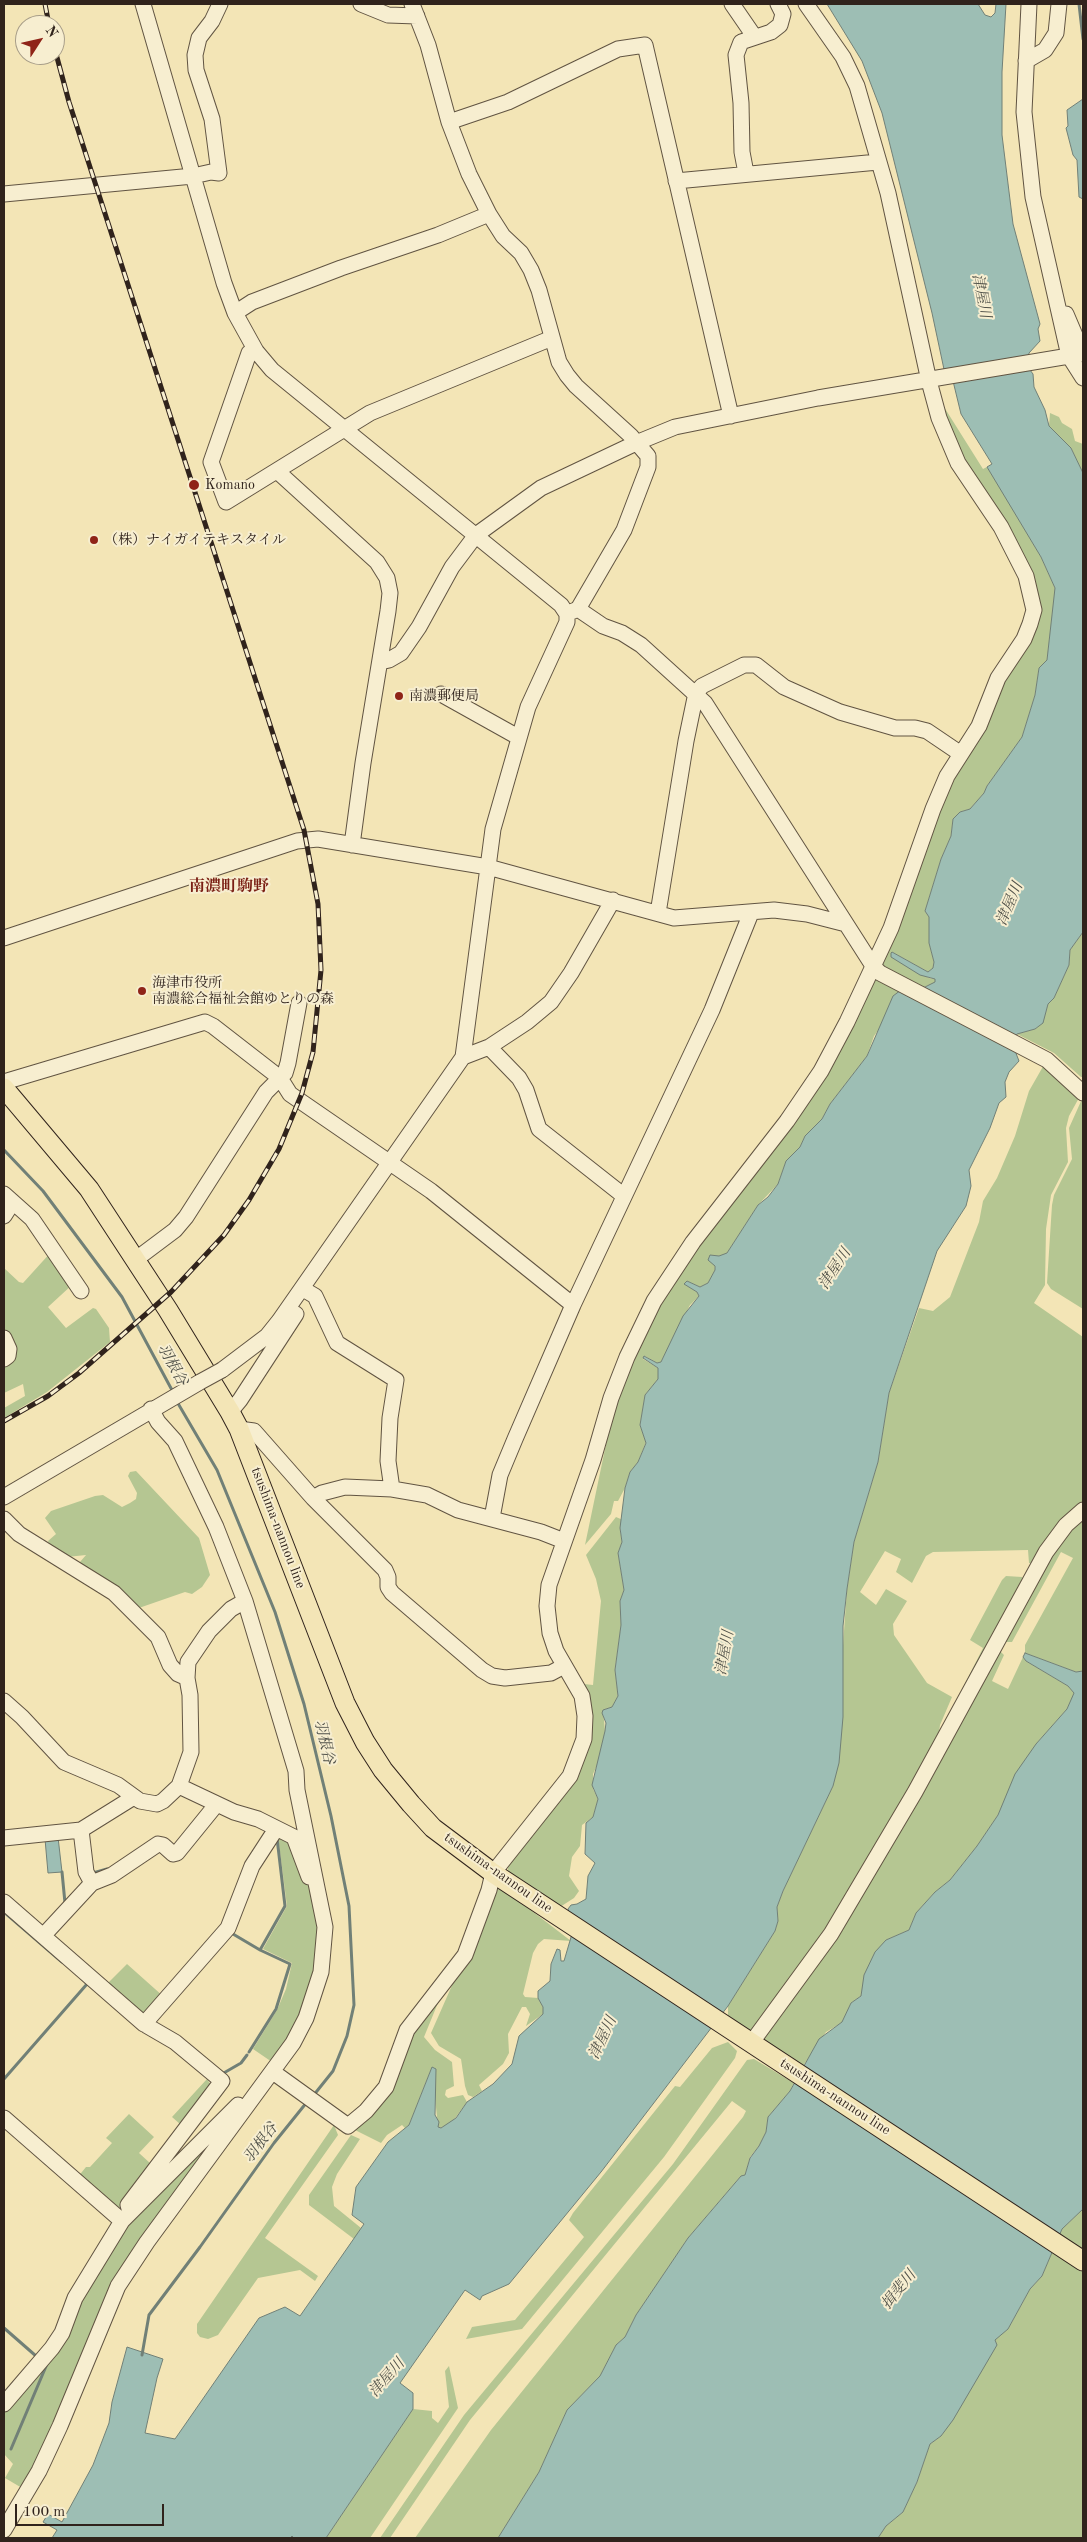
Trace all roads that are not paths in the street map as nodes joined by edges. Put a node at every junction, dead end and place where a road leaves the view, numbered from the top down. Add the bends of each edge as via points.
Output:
1 (143, 4) edge
2 (220, 4) edge
3 (361, 4) edge
4 (732, 4) edge
5 (778, 4) edge
6 (806, 4) edge
7 (1029, 4) edge
8 (1059, 4) edge
9 (414, 10) edge
10 (754, 36) junction
11 (1026, 61) junction
12 (449, 122) junction
13 (878, 162) junction
14 (746, 173) junction
15 (193, 176) junction
16 (676, 181) junction
17 (4, 194) edge
18 (489, 214) junction
19 (235, 313) junction
20 (552, 338) junction
21 (256, 351) junction
22 (1070, 356) edge
23 (1083, 378) edge
24 (929, 382) junction
25 (731, 416) junction
26 (344, 427) junction
27 (636, 443) junction
28 (277, 471) junction
29 (476, 535) junction
30 (573, 611) junction
31 (380, 662) junction
32 (441, 694) dead end
33 (696, 694) junction
34 (518, 737) junction
35 (961, 754) junction
36 (352, 846) junction
37 (488, 867) junction
38 (613, 900) junction
39 (658, 913) junction
40 (751, 913) junction
41 (846, 924) junction
42 (4, 938) edge
43 (876, 969) junction
44 (299, 1003) dead end
45 (489, 1047) junction
46 (463, 1057) junction
47 (280, 1078) junction
48 (4, 1082) edge
49 (4, 1088) edge
50 (1083, 1093) edge
51 (389, 1161) junction
52 (624, 1196) junction
53 (9, 1198) edge
54 (4, 1216) edge
55 (135, 1260) junction
56 (303, 1289) junction
57 (81, 1291) dead end
58 (574, 1305) junction
59 (4, 1338) edge
60 (4, 1359) edge
61 (155, 1407) junction
62 (230, 1412) junction
63 (239, 1429) junction
64 (392, 1489) junction
65 (4, 1497) edge
66 (313, 1498) junction
67 (1083, 1510) edge
68 (492, 1518) junction
69 (4, 1519) edge
70 (564, 1540) junction
71 (245, 1601) junction
72 (564, 1666) junction
73 (187, 1678) junction
74 (4, 1701) edge
75 (179, 1786) junction
76 (134, 1797) junction
77 (216, 1805) junction
78 (276, 1829) junction
79 (81, 1830) junction
80 (4, 1838) edge
81 (493, 1872) junction
82 (92, 1883) junction
83 (318, 1887) junction
84 (4, 1902) edge
85 (43, 1936) junction
86 (144, 2024) junction
87 (752, 2042) junction
88 (277, 2075) junction
89 (254, 2095) junction
90 (4, 2118) edge
91 (126, 2217) junction
92 (1083, 2261) edge
93 (4, 2404) edge
94 (4, 2530) edge

1 - 15 street
2 - 15 street via 199,38 196,55 196,70 212,119 220,173
3 - 9 street via 388,15
4 - 10 street
5 - 10 street via 783,14 780,25 771,32
6 - 13 street via 843,57 857,86 874,138
7 - 11 street
8 - 11 street via 1056,33 1046,50
9 - 12 street
10 - 14 street via 741,42 736,55
11 - 22 street via 1024,112 1033,197
12 - 16 street via 508,102 618,49 645,45
12 - 18 street
13 - 14 street
13 - 24 street via 888,193
14 - 16 street
15 - 17 street
15 - 19 street
16 - 25 street
18 - 19 street via 252,302
18 - 20 street via 531,270
19 - 21 street
20 - 26 street via 370,413
20 - 27 street via 559,362 567,375
21 - 26 street via 272,370
21 - 28 street via 249,353 211,462 226,502
22 - 23 street
22 - 24 street
24 - 25 street via 818,398
24 - 35 street via 950,447 1018,558 1034,610 1024,639 998,678 979,726
25 - 27 street via 675,427
26 - 28 street
26 - 29 street
27 - 29 street via 541,488
27 - 30 street via 648,456 648,467 624,530
28 - 31 street via 377,562 387,578 390,593
29 - 30 street via 561,605
29 - 31 street via 452,566 401,653
30 - 33 street via 641,645
30 - 34 street via 528,707
31 - 36 street via 362,763
32 - 34 street
33 - 35 street via 702,686 744,665 756,665 784,687 840,712 895,728 927,731
33 - 39 street
33 - 41 street via 705,703
34 - 37 street via 493,829
35 - 43 street via 933,809
36 - 37 street
36 - 42 street via 318,839 297,841
37 - 38 street
37 - 46 street
38 - 39 street
38 - 45 street via 551,1002
39 - 40 street via 674,918
40 - 41 street via 774,910
40 - 52 street via 712,1010
41 - 43 street
43 - 50 street via 1036,1053 1066,1075
43 - 70 street via 821,1071 788,1121 693,1242 654,1301 611,1398
44 - 47 street via 288,1063
45 - 46 street
45 - 52 street via 519,1078 539,1129
46 - 51 street
47 - 48 street via 206,1022
47 - 51 street via 290,1094 302,1104
47 - 55 street via 266,1092 186,1218
49 - 55 main road, tsushima-nannou line via 89,1189
51 - 56 street
51 - 58 street
52 - 58 street
53 - 54 street
53 - 57 street via 32,1219
55 - 62 main road, tsushima-nannou line
56 - 61 street, bridge via 267,1336 222,1370
56 - 62 street via 299,1308
56 - 64 street via 315,1296 337,1343 396,1380 388,1462
58 - 68 street via 500,1475
59 - 60 street via 9,1349
61 - 65 street
61 - 71 street via 158,1422 175,1441 187,1463
62 - 63 main road, tsushima-nannou line
63 - 66 street via 254,1432
63 - 81 main road, tsushima-nannou line via 345,1703 365,1742 383,1770 433,1828
64 - 66 street via 345,1487
64 - 68 street via 427,1495 458,1510
66 - 72 street via 385,1570 392,1593 482,1670 505,1678 551,1673
67 - 87 street via 1066,1525 1046,1552 915,1792 836,1926
68 - 70 street
69 - 73 street via 19,1534 114,1593 158,1637 170,1665
70 - 72 street via 549,1585 547,1606 550,1633
71 - 73 street via 231,1609 209,1631 188,1662
71 - 83 street via 296,1771
72 - 81 street via 582,1696 584,1739 579,1758 558,1794
73 - 75 street via 191,1752
74 - 76 street via 64,1762 118,1785
75 - 76 street via 157,1804
75 - 77 street
76 - 79 street
77 - 78 street via 258,1819
77 - 82 street via 176,1853 158,1844 112,1875
78 - 83 street via 294,1837 306,1872
78 - 86 street via 252,1866 228,1928
79 - 80 street
79 - 82 street via 86,1872
81 - 87 main road, tsushima-nannou line
81 - 88 street via 465,1955 407,2030 386,2087 366,2111 348,2126
82 - 85 street
83 - 88 street via 325,1927 321,1972 306,2018
84 - 85 street
85 - 86 street
86 - 91 street via 176,2042 222,2081 128,2205
87 - 92 main road, tsushima-nannou line
88 - 89 street
89 - 91 street via 241,2102
89 - 94 street via 118,2286 39,2472
90 - 91 street
91 - 93 street via 75,2298 62,2334

